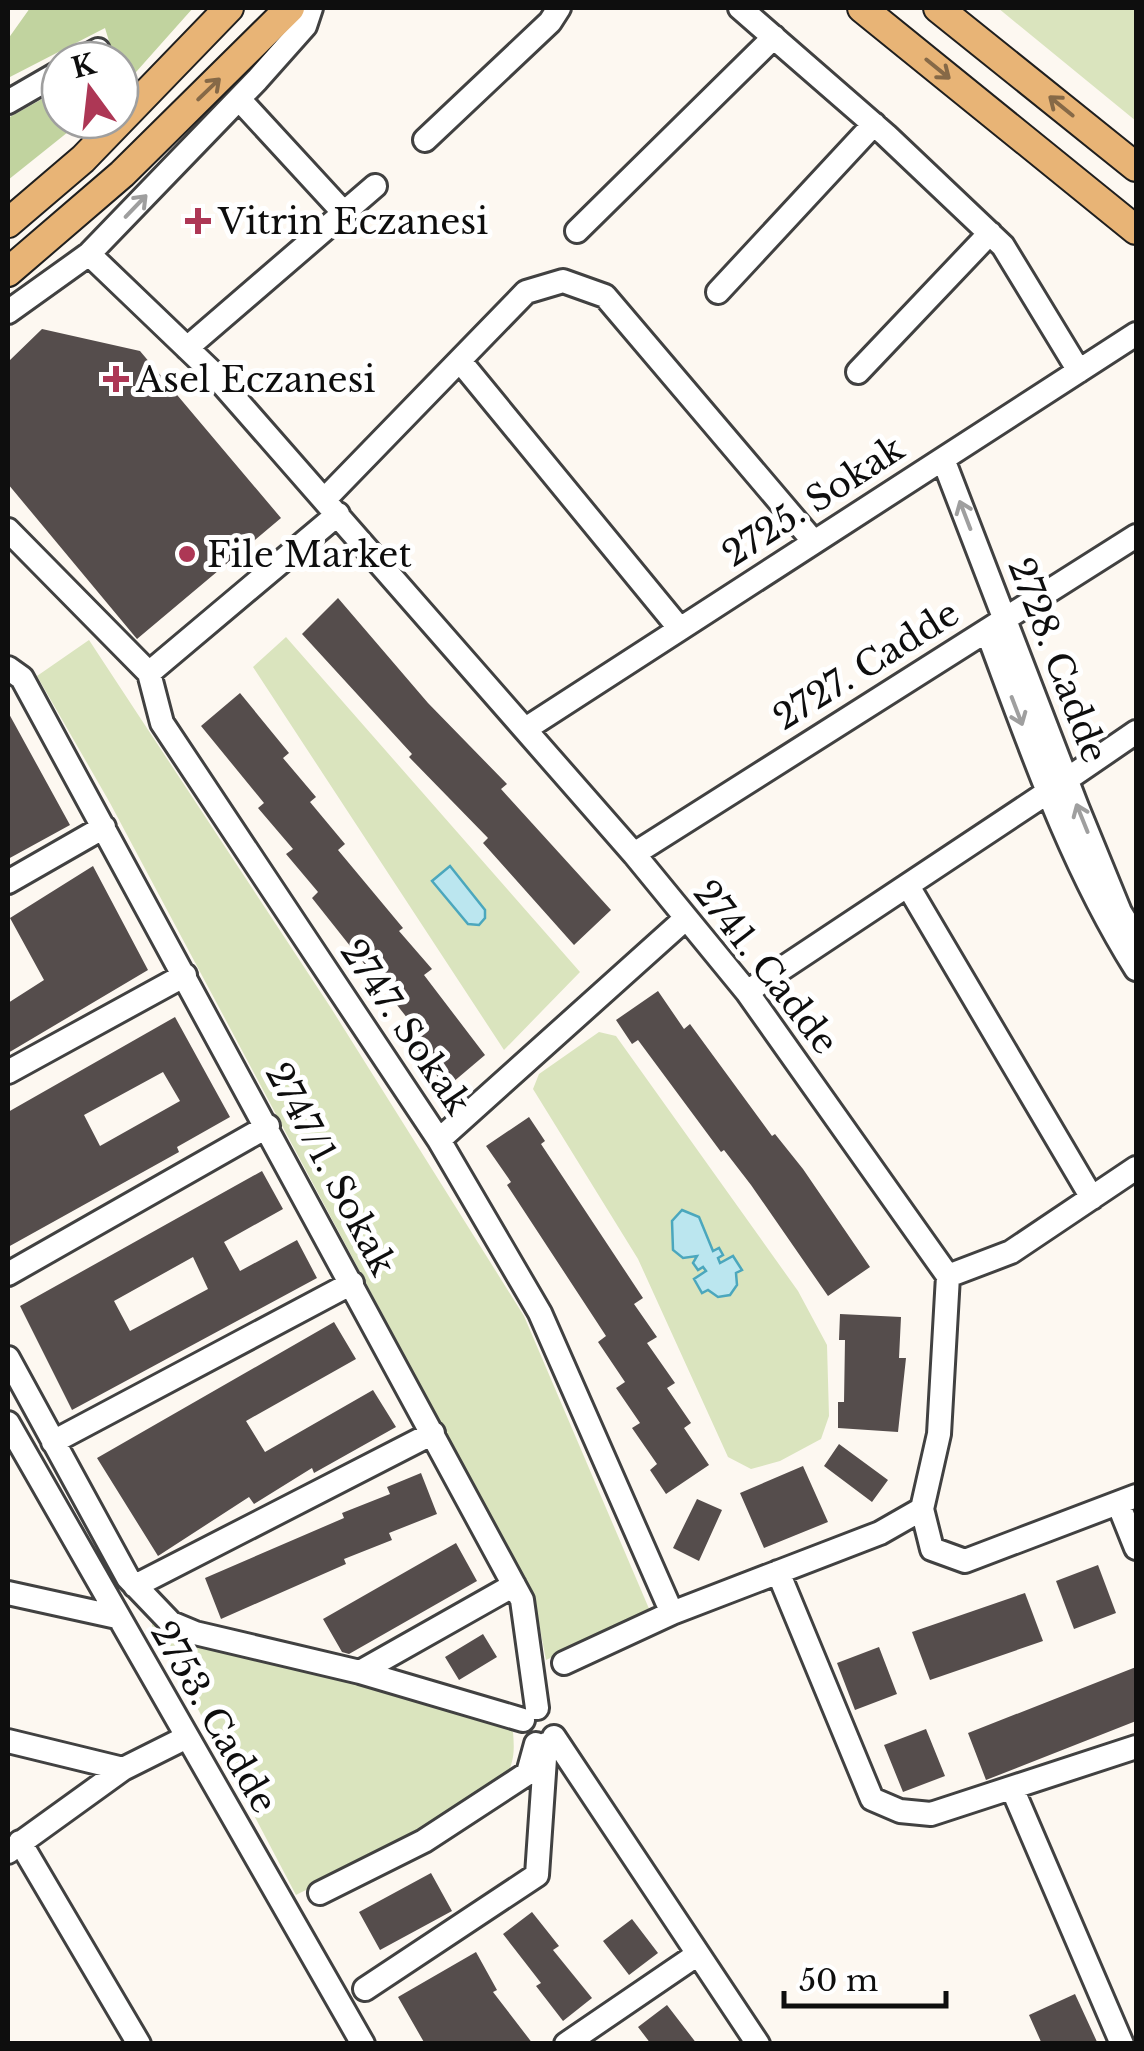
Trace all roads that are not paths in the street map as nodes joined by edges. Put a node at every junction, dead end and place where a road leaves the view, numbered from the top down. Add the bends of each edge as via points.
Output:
1 (230, 8) edge
2 (290, 8) edge
3 (311, 8) edge
4 (559, 8) edge
5 (740, 8) edge
6 (862, 8) edge
7 (938, 8) edge
8 (774, 37) junction
9 (40, 84) edge
10 (239, 99) junction
11 (8, 102) edge
12 (874, 124) junction
13 (425, 140) dead end
14 (1136, 168) edge
15 (375, 186) dead end
16 (344, 213) junction
17 (8, 223) edge
18 (1136, 230) edge
19 (577, 231) dead end
20 (990, 233) junction
21 (89, 254) junction
22 (8, 272) edge
23 (718, 292) dead end
24 (8, 312) edge
25 (1136, 334) edge
26 (188, 348) junction
27 (460, 361) junction
28 (1078, 371) junction
29 (858, 372) dead end
30 (943, 459) junction
31 (332, 506) junction
32 (8, 530) edge
33 (1136, 536) edge
34 (814, 542) junction
35 (996, 625) junction
36 (680, 628) junction
37 (149, 673) junction
38 (12, 677) edge
39 (527, 728) junction
40 (1136, 732) edge
41 (1057, 786) junction
42 (104, 827) junction
43 (634, 854) junction
44 (8, 882) edge
45 (908, 886) junction
46 (684, 920) junction
47 (1136, 938) edge
48 (1136, 968) edge
49 (185, 974) junction
50 (748, 992) junction
51 (8, 1072) edge
52 (268, 1126) junction
53 (439, 1140) junction
54 (1136, 1168) edge
55 (1092, 1198) junction
56 (8, 1274) edge
57 (948, 1276) junction
58 (352, 1283) junction
59 (8, 1358) edge
60 (8, 1422) edge
61 (432, 1433) junction
62 (53, 1442) junction
63 (1127, 1500) edge
64 (922, 1509) junction
65 (1136, 1548) edge
66 (778, 1572) junction
67 (514, 1585) junction
68 (135, 1586) junction
69 (8, 1594) edge
70 (672, 1613) junction
71 (117, 1617) junction
72 (564, 1663) dead end
73 (360, 1672) junction
74 (530, 1714) junction
75 (185, 1738) junction
76 (8, 1741) edge
77 (545, 1742) junction
78 (1136, 1747) edge
79 (123, 1770) junction
80 (1012, 1788) junction
81 (14, 1847) edge
82 (320, 1893) dead end
83 (698, 1954) junction
84 (365, 1989) dead end
85 (140, 2044) edge
86 (363, 2044) edge
87 (566, 2044) edge
88 (758, 2044) edge
89 (1122, 2044) edge

1 - 17 main road via 83,159
22 -> 2 main road via 122,174
3 - 10 street via 305,26
4 - 13 street
5 - 8 street
6 -> 18 main road
14 -> 7 main road
8 - 12 street
8 - 19 street
9 - 11 street
10 - 16 street
21 -> 10 street
12 - 20 street
12 - 23 street
15 - 16 street
16 - 26 street
20 - 28 street
20 - 29 street
21 - 24 street
21 - 26 street, 2741. Cadde
25 - 28 street, 2725. Sokak
26 - 31 street, 2741. Cadde
27 - 31 street
27 - 34 street via 526,292 563,280 605,296
27 - 36 street
28 - 30 street, 2725. Sokak
30 - 34 street, 2725. Sokak
35 -> 30 street, 2728. Cadde
31 - 37 street
31 - 39 street, 2741. Cadde
32 - 37 street
33 - 35 street, 2727. Cadde
34 - 36 street, 2725. Sokak
35 - 41 street, 2728. Cadde
35 - 43 street, 2727. Cadde
36 - 39 street, 2725. Sokak
37 - 53 street, 2747. Sokak via 162,723
38 - 42 street, 2747/1. Sokak
39 - 43 street, 2741. Cadde
40 - 41 street
41 - 45 street
47 -> 41 street, 2728. Cadde
41 - 48 street, 2728. Cadde via 1094,898
42 - 44 street
42 - 49 street, 2747/1. Sokak
43 - 46 street, 2741. Cadde
45 - 50 street
45 - 55 street
46 - 50 street, 2741. Cadde
46 - 53 street
49 - 51 street
49 - 52 street, 2747/1. Sokak
50 - 57 street, 2741. Cadde
52 - 56 street
52 - 58 street, 2747/1. Sokak
53 - 70 street, 2747. Sokak via 540,1313
54 - 55 street
55 - 57 street via 1011,1252
57 - 64 street via 940,1434
58 - 61 street, 2747/1. Sokak
58 - 62 street
59 - 62 street
60 - 71 street, 2753. Cadde
61 - 67 street, 2747/1. Sokak
61 - 68 street
62 - 68 street
63 - 64 street via 964,1561 932,1549
63 - 65 street
64 - 66 street via 880,1533
66 - 70 street
66 - 80 street via 872,1799 931,1814
67 - 73 street
67 - 74 street, 2747/1. Sokak via 522,1600
68 - 73 street via 171,1623 195,1633
69 - 71 street
70 - 72 street
71 - 75 street, 2753. Cadde
73 - 74 street
74 - 77 street via 544,1708 554,1719
75 - 79 street
75 - 86 street, 2753. Cadde
76 - 79 street
77 - 82 street via 528,1773 424,1842
77 - 83 street via 597,1796
77 - 84 street via 537,1875
78 - 80 street
79 - 81 street
80 - 89 street
81 - 85 street
83 - 87 street
83 - 88 street

